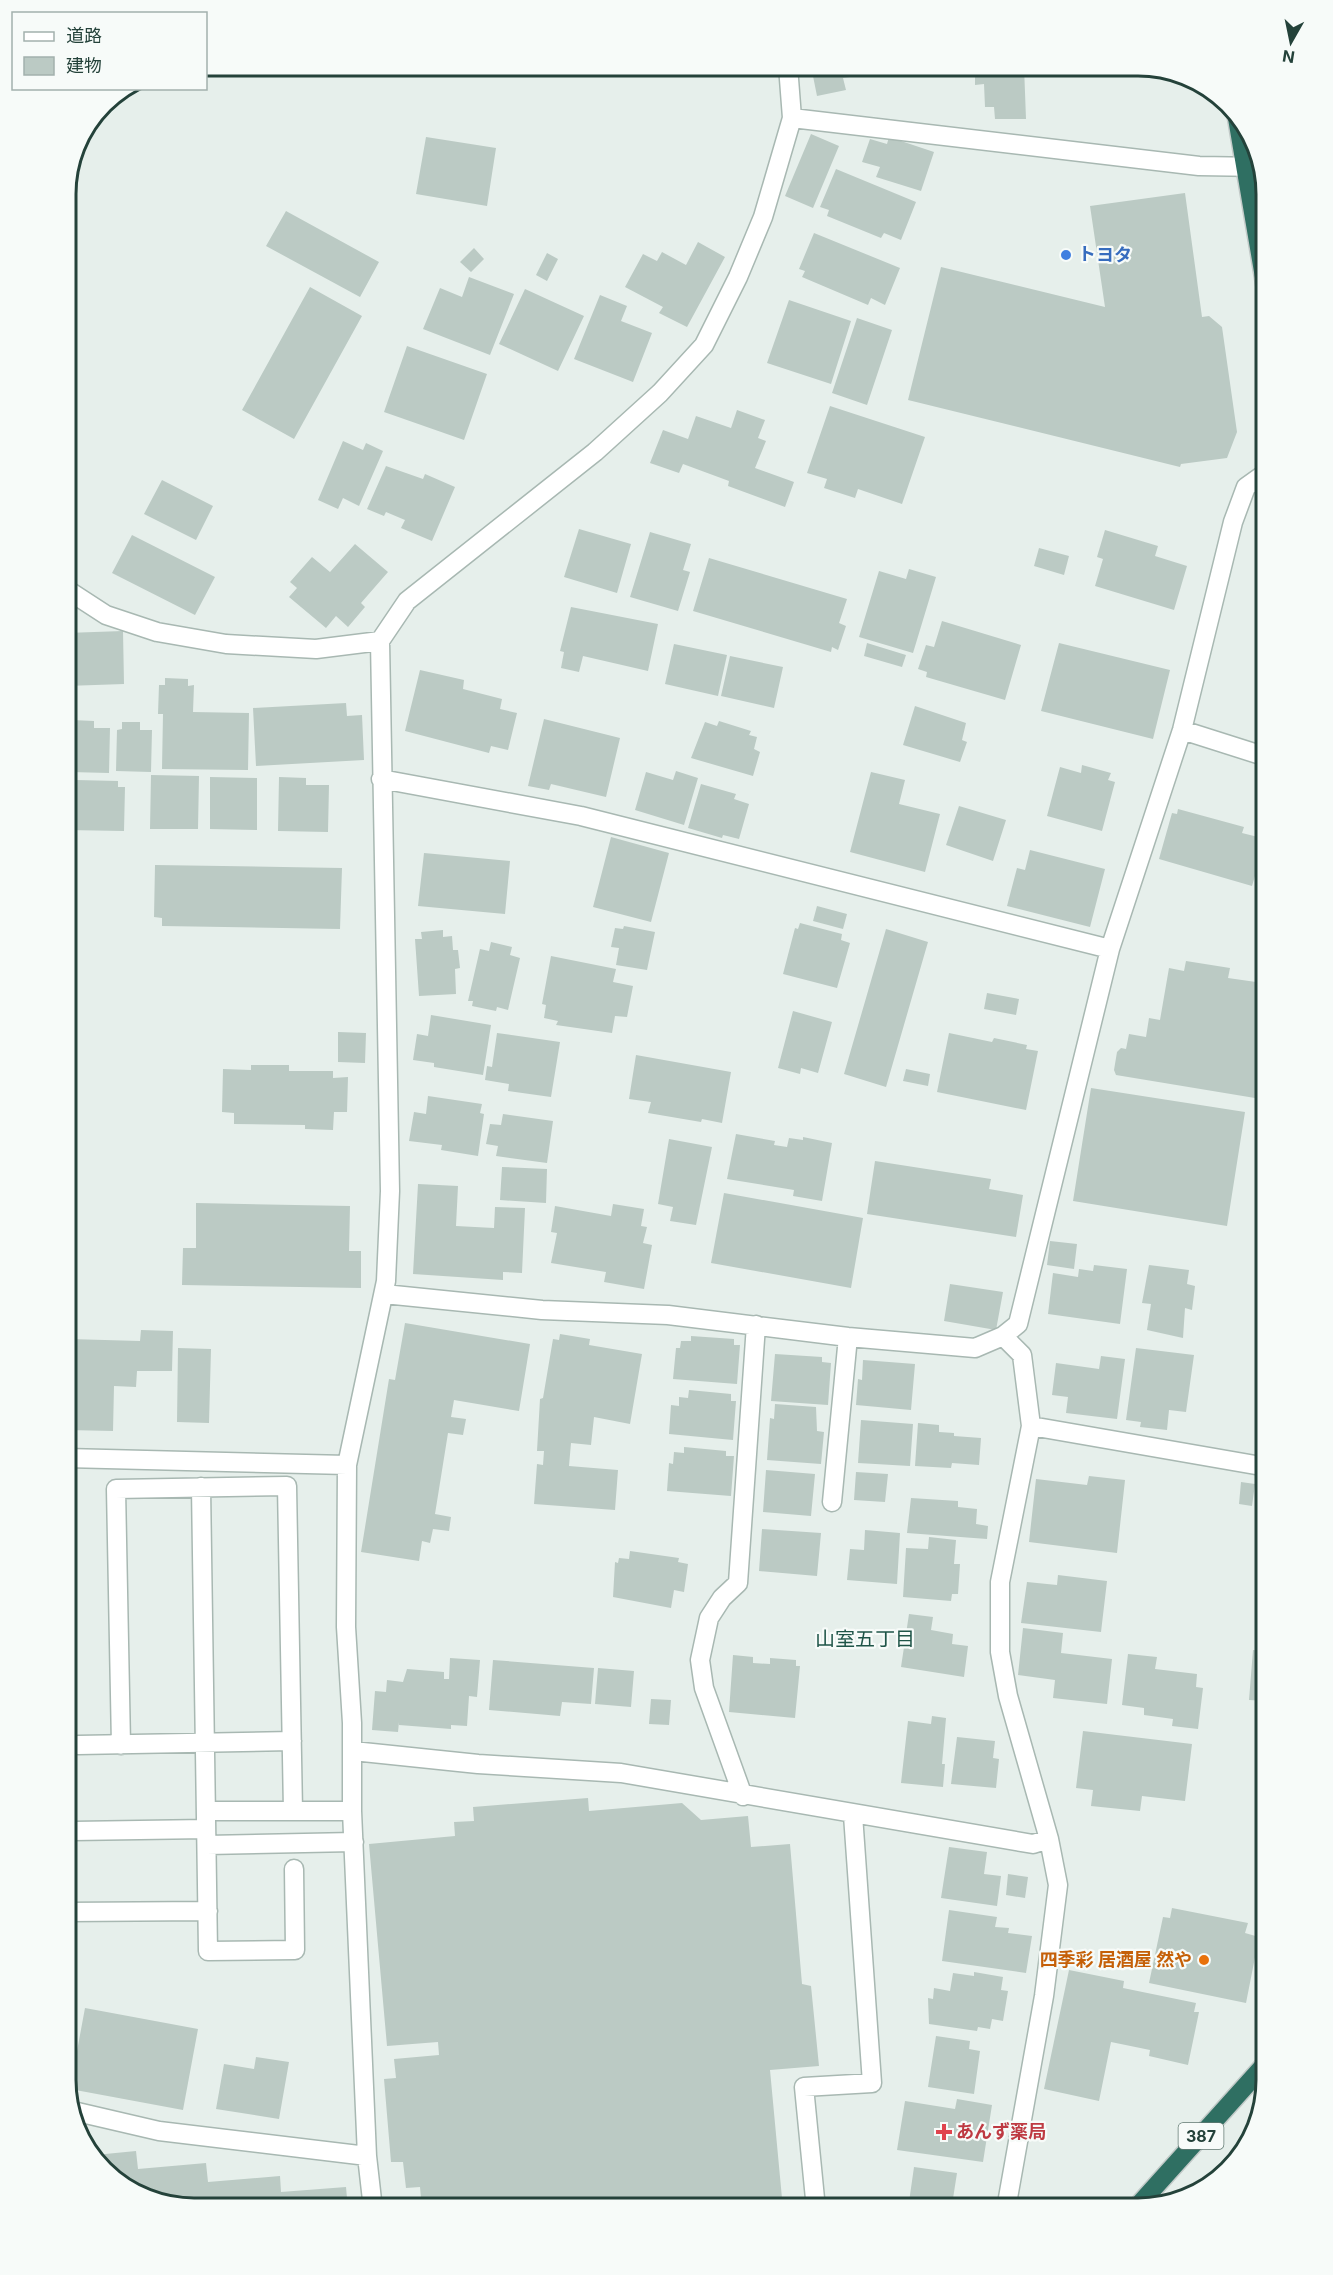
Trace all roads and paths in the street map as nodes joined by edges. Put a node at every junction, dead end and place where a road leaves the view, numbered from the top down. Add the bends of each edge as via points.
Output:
1 (789, 77) edge
2 (792, 118) junction
3 (1253, 167) edge
4 (1256, 194) edge
5 (1256, 480) edge
6 (77, 596) edge
7 (380, 641) junction
8 (1182, 730) junction
9 (1256, 754) edge
10 (381, 778) junction
11 (1110, 949) junction
12 (384, 1294) junction
13 (756, 1325) junction
14 (1003, 1336) junction
15 (848, 1337) junction
16 (1031, 1426) junction
17 (77, 1458) edge
18 (347, 1465) junction
19 (1256, 1465) edge
20 (201, 1487) junction
21 (832, 1502) dead end
22 (292, 1741) junction
23 (205, 1743) junction
24 (78, 1745) dead end
25 (122, 1745) junction
26 (353, 1751) junction
27 (743, 1796) junction
28 (293, 1811) junction
29 (352, 1811) junction
30 (853, 1815) junction
31 (206, 1829) junction
32 (77, 1832) edge
33 (1048, 1839) junction
34 (354, 1842) junction
35 (294, 1869) dead end
36 (208, 1911) junction
37 (77, 1912) edge
38 (1256, 2074) edge
39 (82, 2113) edge
40 (367, 2156) junction
41 (372, 2198) edge
42 (815, 2198) edge
43 (1008, 2198) edge
44 (1145, 2198) edge

1 - 2 street
2 - 3 street via 1199,166
2 - 7 street via 763,217 704,345 660,393 595,452 407,601
3 - 4 highway
5 - 8 street via 1246,487 1233,522
6 - 7 street via 106,615 157,632 226,644 316,649
7 - 10 street
8 - 9 street
8 - 11 street
10 - 11 street via 581,816
10 - 12 street via 390,1191
11 - 14 street via 1018,1324
12 - 13 street
12 - 18 street
13 - 15 street
13 - 27 street via 738,1583 709,1618 700,1660 704,1688
14 - 15 street via 975,1348
14 - 16 street via 1022,1355
15 - 21 street
16 - 19 street
16 - 33 street via 1000,1582 1000,1652 1008,1696
17 - 18 street
18 - 26 street via 346,1627
20 - 22 street via 287,1486
20 - 23 street
20 - 25 street via 116,1489
22 - 23 street
22 - 28 street
23 - 25 street
23 - 31 street
24 - 25 street
26 - 27 street via 621,1773
26 - 29 street
27 - 30 street
28 - 29 street
28 - 31 street
29 - 34 street
30 - 33 street via 1033,1844
30 - 42 street via 872,2083 804,2087
31 - 32 street
31 - 34 street
31 - 36 street
33 - 43 street via 1058,1885 1044,1996
34 - 40 street
35 - 36 street via 295,1950 208,1951
36 - 37 street
38 - 44 highway, 387
39 - 40 street via 159,2131
40 - 41 street

